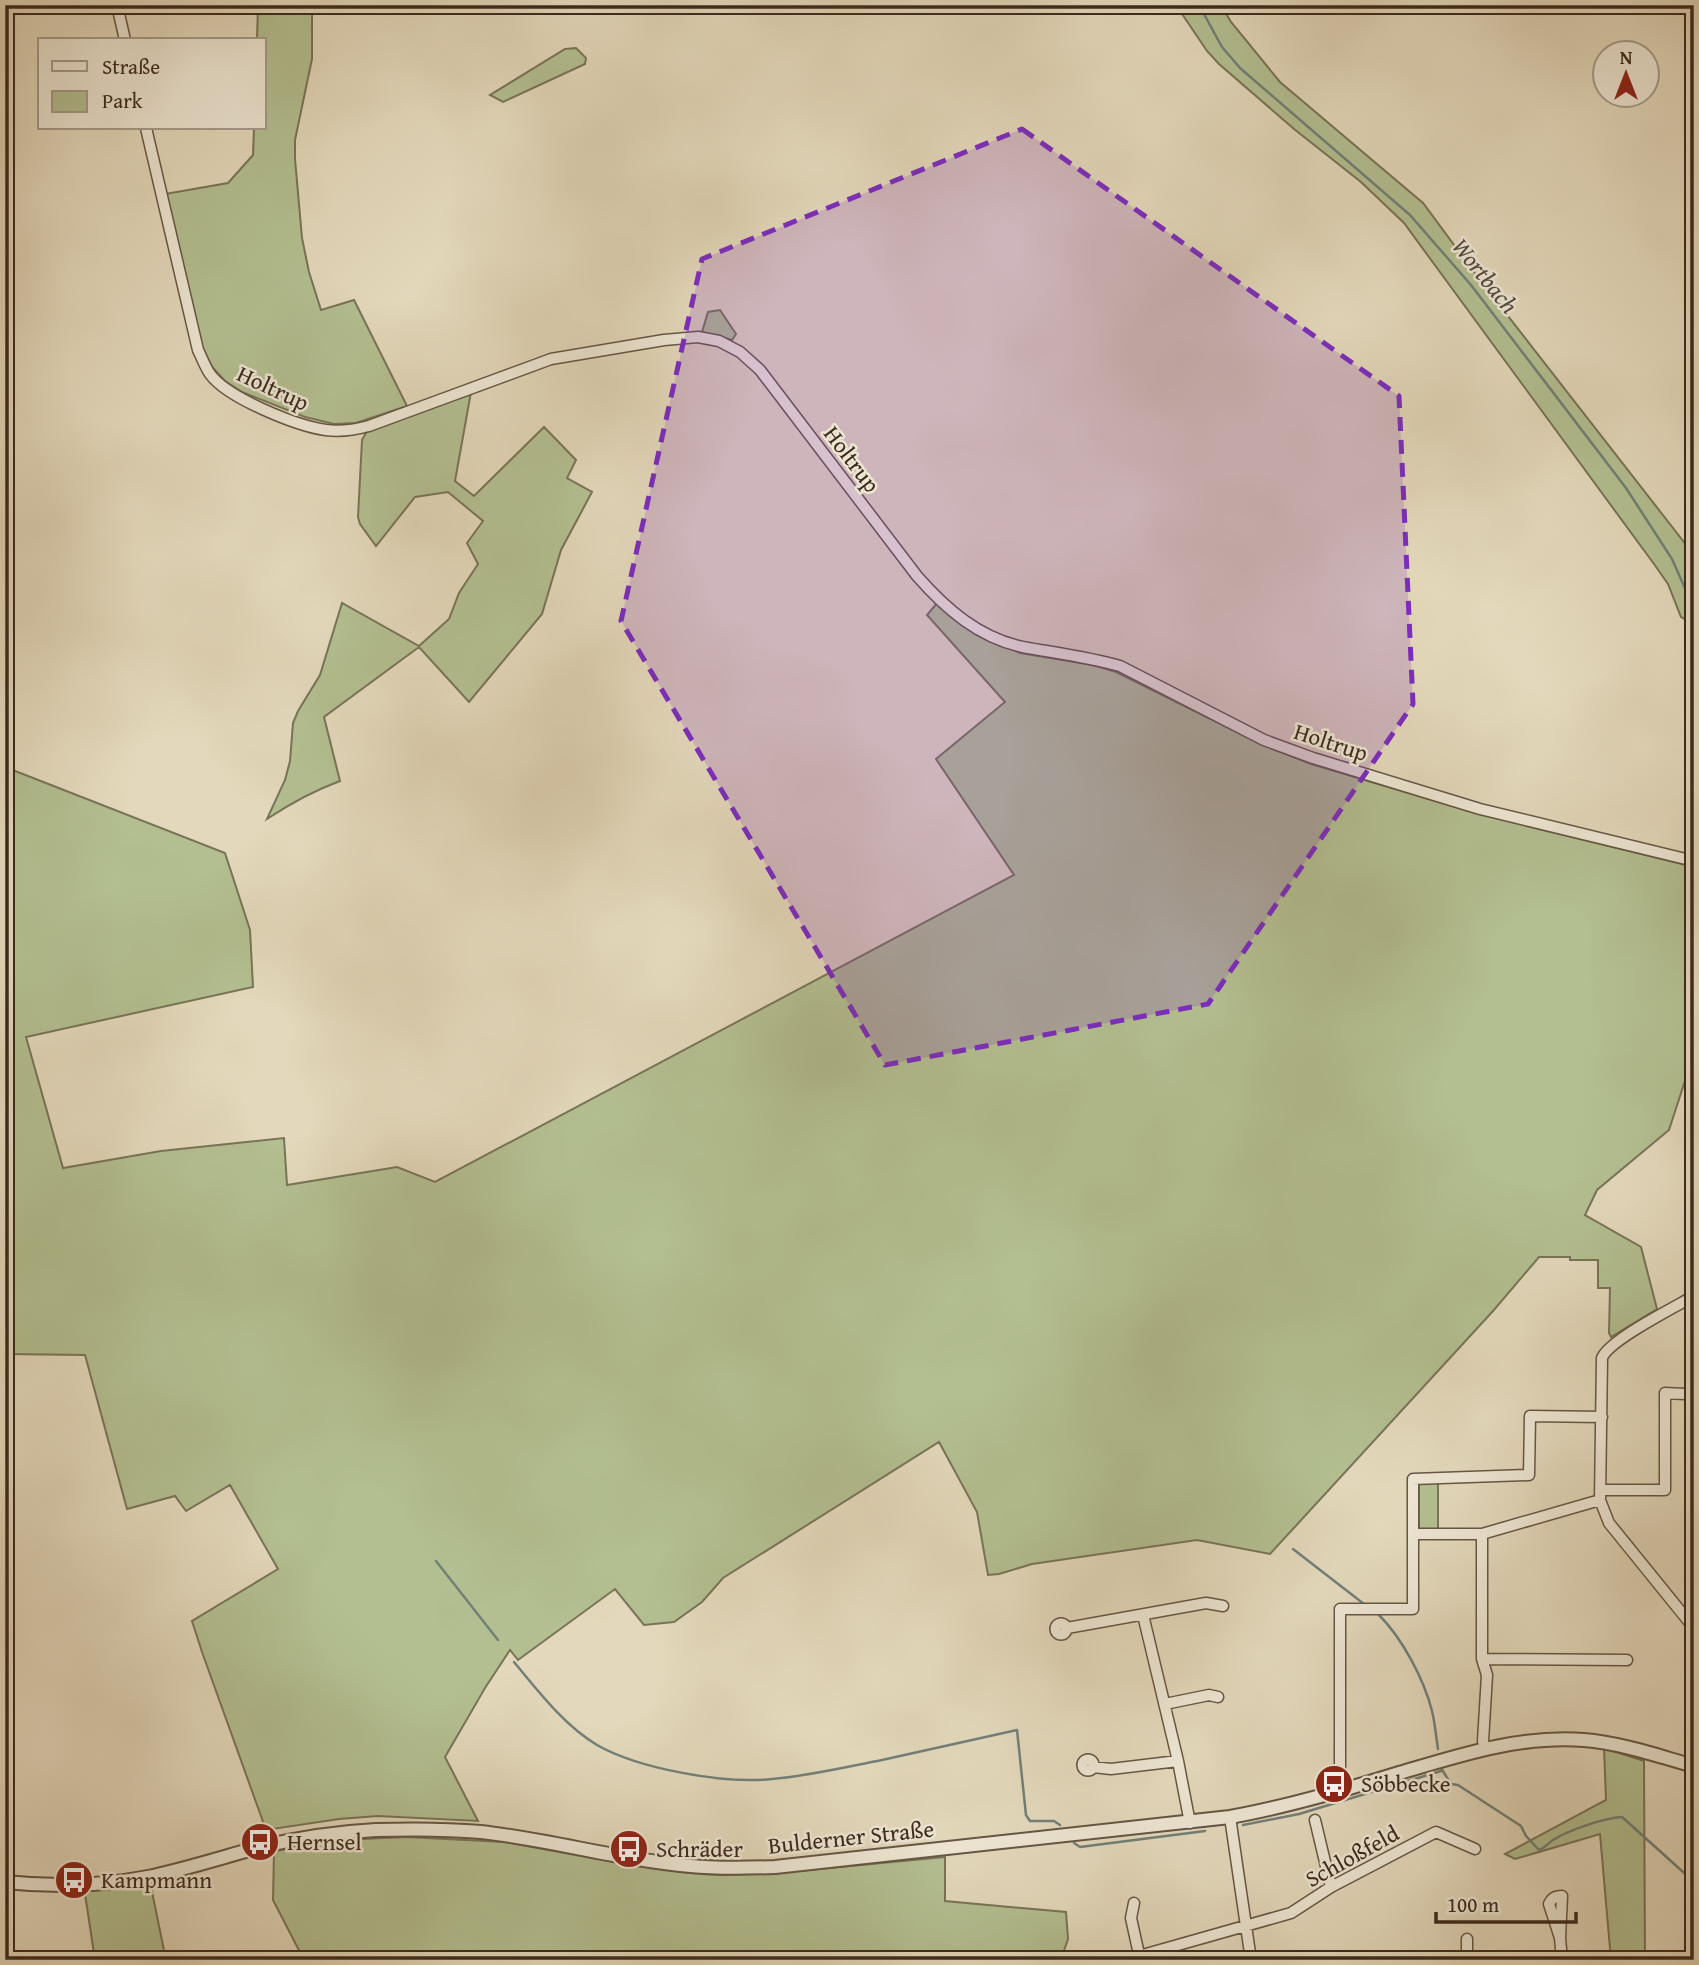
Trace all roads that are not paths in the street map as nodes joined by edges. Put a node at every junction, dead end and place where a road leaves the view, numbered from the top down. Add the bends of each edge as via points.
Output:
1 (117, 5) edge
2 (125, 38) edge
3 (146, 130) edge
4 (1694, 861) edge
5 (1694, 1296) edge
6 (1685, 1394) dead end
7 (1602, 1417) junction
8 (1600, 1495) junction
9 (1413, 1534) junction
10 (1482, 1534) junction
11 (1223, 1606) dead end
12 (1143, 1615) junction
13 (1067, 1628) dead end
14 (1694, 1628) edge
15 (1482, 1659) junction
16 (1627, 1660) dead end
17 (1218, 1697) dead end
18 (1165, 1704) junction
19 (1485, 1749) junction
20 (1178, 1761) junction
21 (1694, 1766) edge
22 (1093, 1767) dead end
23 (1343, 1790) junction
24 (1230, 1817) junction
25 (1315, 1820) dead end
26 (1190, 1823) junction
27 (1475, 1849) dead end
28 (5, 1882) edge
29 (1331, 1887) junction
30 (1133, 1903) dead end
31 (1246, 1926) junction
32 (1560, 1938) dead end
33 (1467, 1939) dead end
34 (1140, 1958) edge
35 (1251, 1960) edge
36 (1467, 1960) edge
37 (1562, 1960) edge

1 - 2 street
3 - 4 street, Holtrup via 198,350 220,385 250,403 305,425 358,429 551,359 674,338 710,338 751,360 917,576 966,623 992,637 1120,666 1264,740 1313,758 1480,809
5 - 7 street via 1605,1351
6 - 8 street via 1665,1393 1665,1490
7 - 8 street
7 - 9 street via 1530,1416 1530,1475 1413,1479
8 - 10 street
8 - 14 street via 1609,1523
9 - 10 street
9 - 23 street via 1413,1609 1340,1609
10 - 15 street
11 - 12 street via 1206,1603
12 - 13 street
12 - 18 street
15 - 16 street
15 - 19 street via 1487,1675
17 - 18 street
18 - 20 street
19 - 21 street, Bulderner Straße via 1533,1741 1585,1740
19 - 23 street, Bulderner Straße
20 - 22 street
20 - 26 street
23 - 24 street, Bulderner Straße
24 - 26 street, Bulderner Straße
24 - 31 street
25 - 29 street
26 - 28 street, Bulderner Straße via 775,1867 726,1868 628,1858 481,1832 373,1830 278,1844 116,1882
27 - 29 street, Schloßfeld via 1436,1832
29 - 31 street, Schloßfeld via 1292,1913
30 - 34 street, Schloßfeld
31 - 34 street, Schloßfeld
31 - 35 street
32 - 37 street
33 - 36 street

